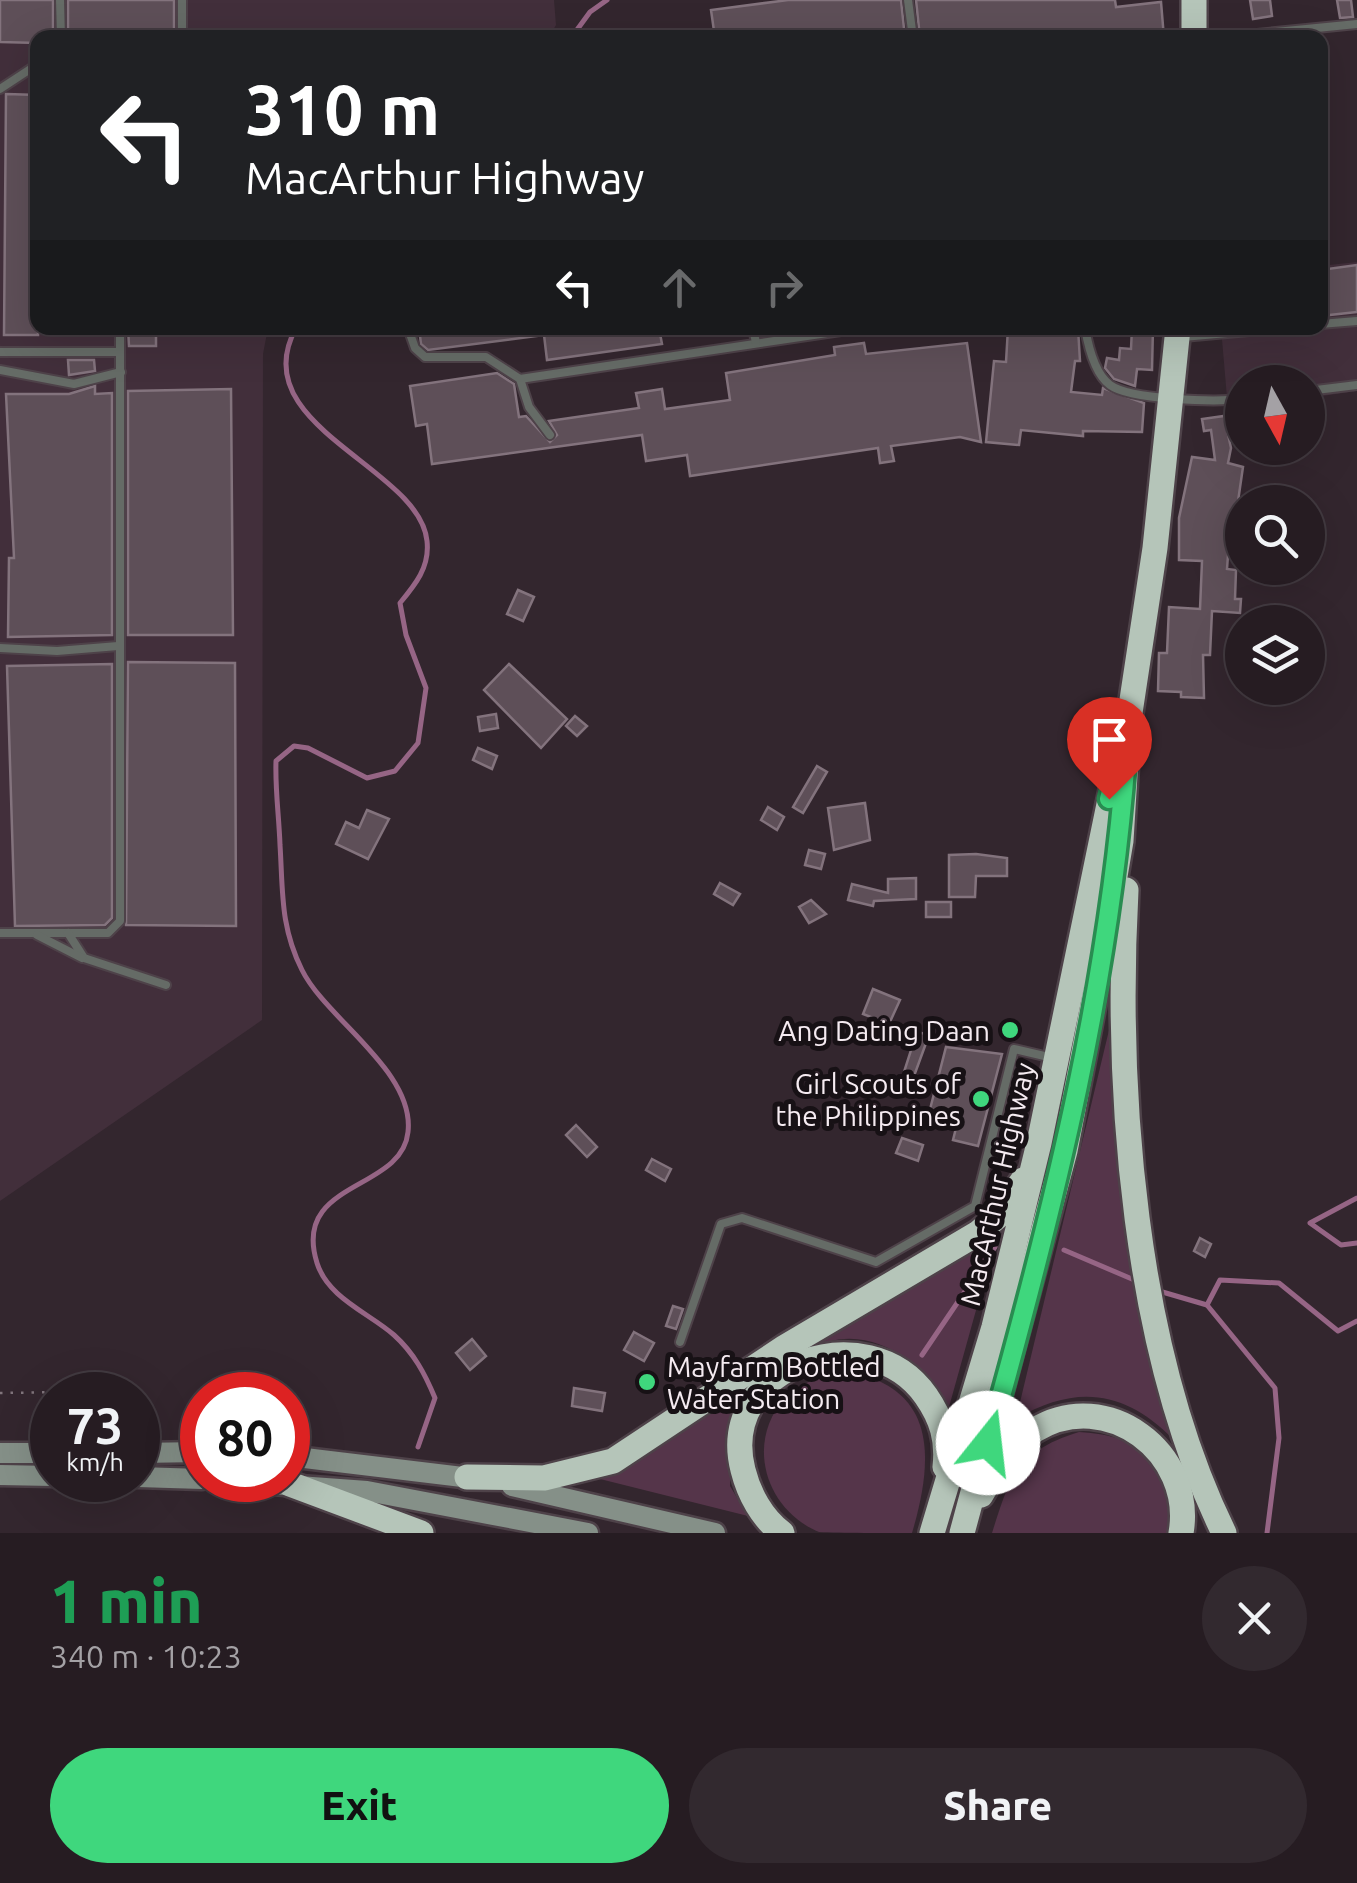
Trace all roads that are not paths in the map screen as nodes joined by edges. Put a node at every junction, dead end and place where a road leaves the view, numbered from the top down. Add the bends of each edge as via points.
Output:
1 (60, 0) edge
2 (182, 0) edge
3 (908, 0) edge
4 (1194, 0) edge
5 (1357, 24) edge
6 (62, 30) edge
7 (182, 30) edge
8 (912, 30) edge
9 (1194, 30) edge
10 (1297, 30) edge
11 (30, 70) edge
12 (0, 89) edge
13 (1357, 321) edge
14 (1328, 323) edge
15 (120, 335) edge
16 (411, 335) edge
17 (754, 335) edge
18 (812, 335) edge
19 (1087, 335) edge
20 (1178, 335) edge
21 (756, 343) junction
22 (0, 352) edge
23 (120, 352) junction
24 (0, 370) edge
25 (120, 372) junction
26 (520, 379) junction
27 (1357, 385) edge
28 (1325, 390) edge
29 (1173, 396) junction
30 (1225, 398) edge
31 (550, 435) dead end
32 (118, 646) junction
33 (0, 648) edge
34 (1128, 726) junction
35 (0, 932) edge
36 (33, 933) junction
37 (68, 933) junction
38 (84, 958) junction
39 (166, 985) dead end
40 (1057, 1059) junction
41 (1039, 1143) junction
42 (680, 1342) dead end
43 (0, 1453) edge
44 (30, 1453) edge
45 (310, 1459) edge
46 (0, 1475) edge
47 (30, 1476) edge
48 (467, 1477) junction
49 (310, 1486) edge
50 (310, 1491) edge
51 (940, 1507) junction
52 (964, 1524) edge
53 (421, 1533) edge
54 (588, 1533) edge
55 (715, 1533) edge
56 (782, 1533) edge
57 (932, 1533) edge
58 (1181, 1533) edge
59 (1224, 1533) edge

1 - 6 lane
2 - 7 lane
3 - 8 lane
4 - 9 highway
5 - 10 lane
11 - 12 lane
13 - 14 lane
15 - 23 lane
16 - 26 lane via 421,356 486,357
17 - 21 lane
18 - 21 lane
19 - 29 lane via 1109,384
20 - 29 highway, MacArthur Highway
21 - 26 lane
22 - 23 lane
23 - 25 lane
24 - 25 lane via 74,384
25 - 32 lane
26 - 31 lane via 529,407
27 - 28 lane
29 - 30 lane
29 - 34 highway, MacArthur Highway
32 - 33 lane
32 - 37 lane via 120,920 108,933
34 - 40 highway, MacArthur Highway via 1099,836
34 - 52 highway, MacArthur Highway via 1121,841 1068,1132
34 - 59 highway via 1138,789 1125,918 1130,1147 1147,1272 1180,1421
35 - 36 lane
36 - 37 lane
36 - 38 lane
37 - 38 lane
38 - 39 lane
40 - 41 highway, MacArthur Highway
40 - 42 lane via 1014,1049 974,1206 876,1262 742,1218 726,1220
41 - 48 highway via 1018,1190 978,1233 785,1346 643,1444 586,1471
41 - 51 highway, MacArthur Highway
43 - 44 main road
45 - 48 main road
46 - 47 main road
48 - 55 main road
49 - 54 main road via 444,1502
50 - 53 highway
51 - 56 highway via 948,1443 917,1383 866,1355 819,1356 774,1378 742,1426 739,1454 746,1481 757,1506
51 - 57 highway, MacArthur Highway
52 - 58 highway via 998,1467 1034,1430 1076,1416 1102,1416 1124,1422 1164,1457 1182,1505

